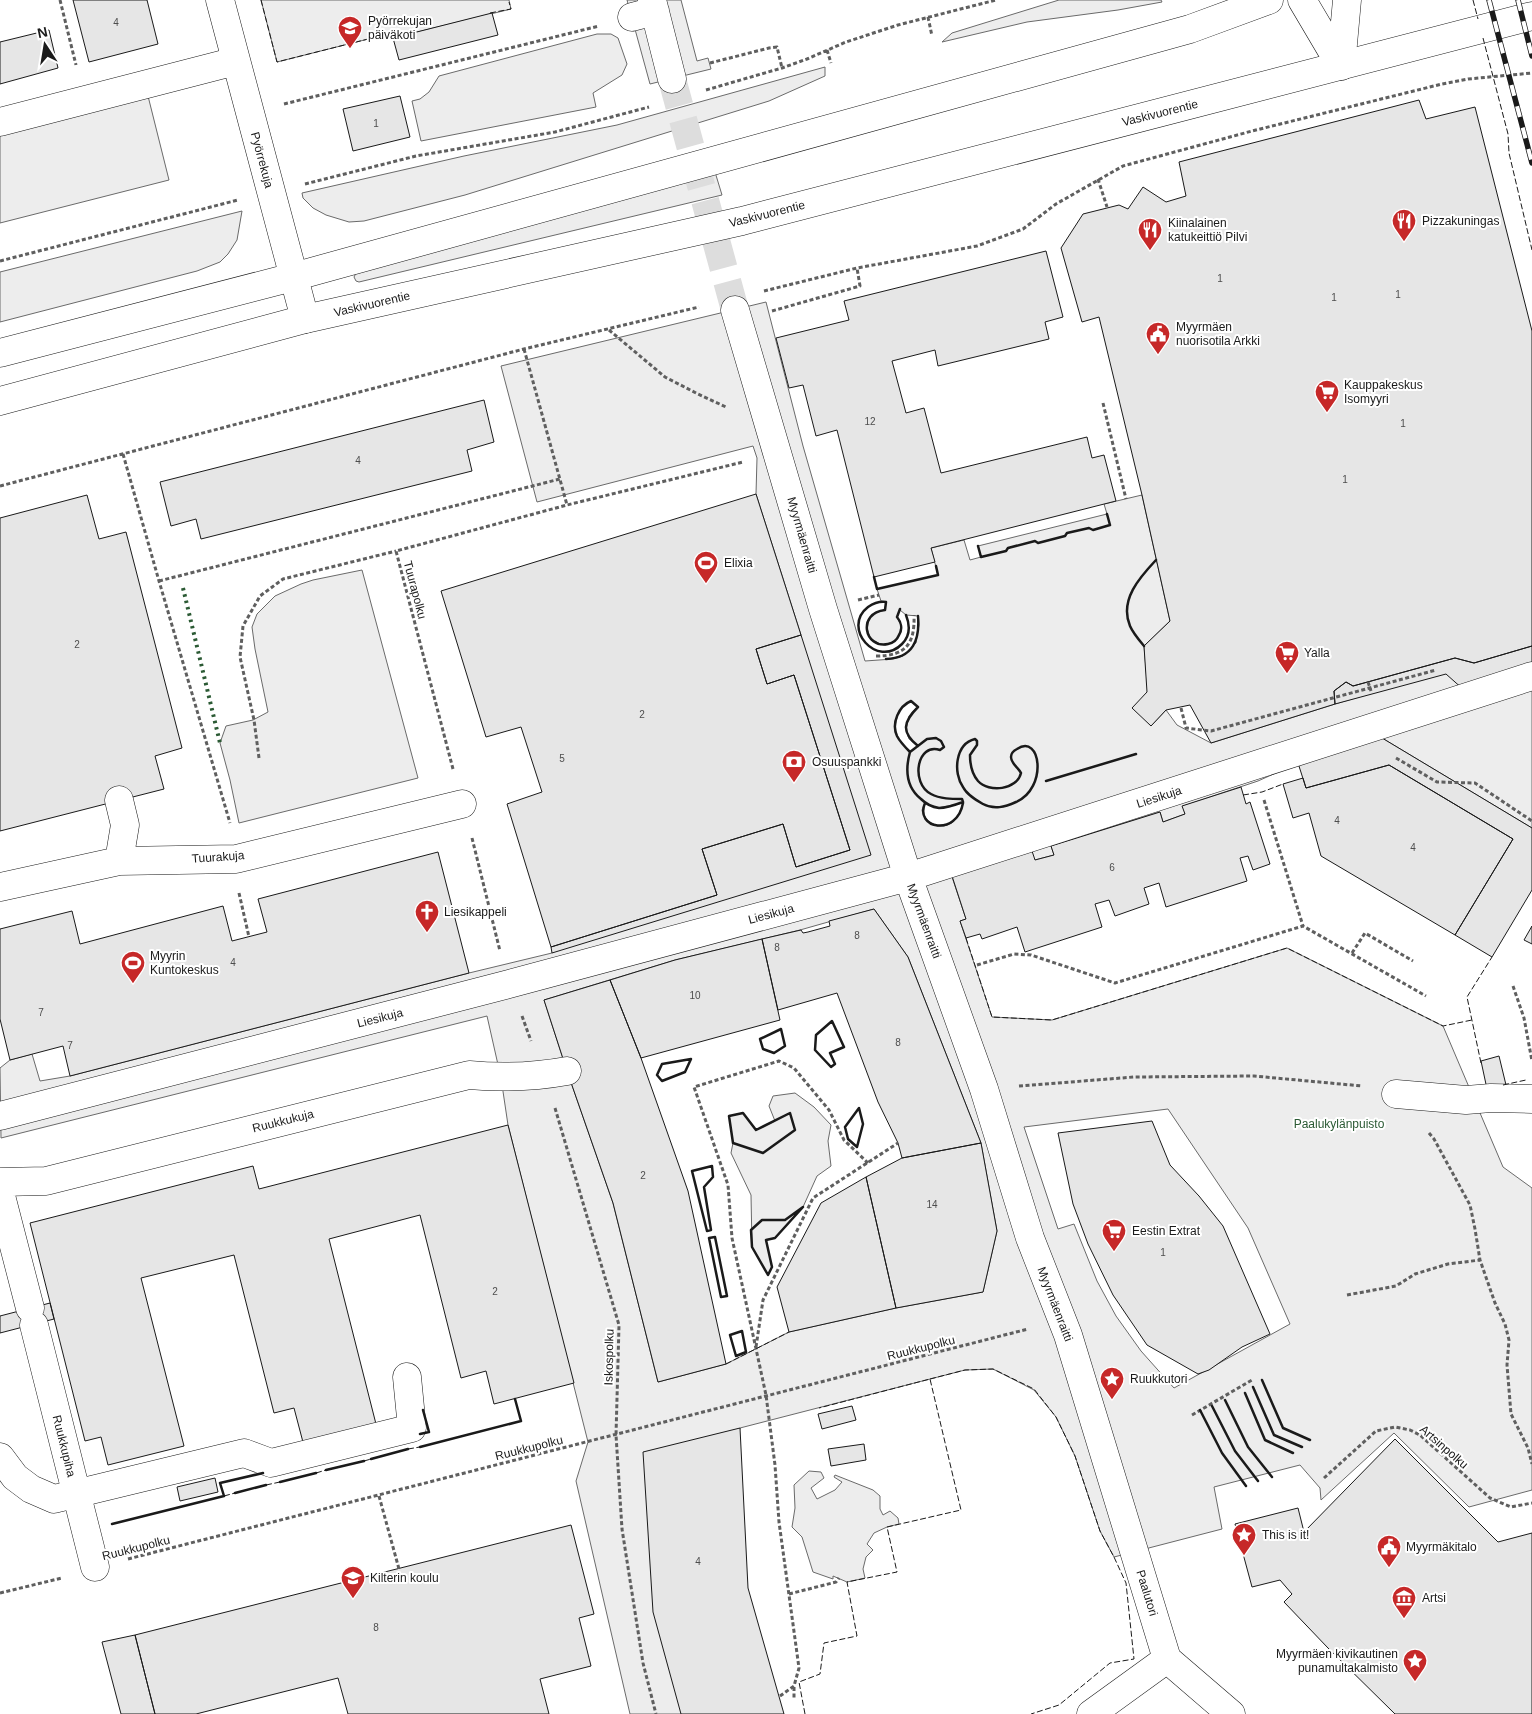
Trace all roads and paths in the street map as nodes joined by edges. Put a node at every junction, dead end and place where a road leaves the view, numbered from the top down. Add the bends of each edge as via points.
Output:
1 (60, 0) edge
2 (220, 0) edge
3 (996, 0) edge
4 (1269, 0) edge
5 (1302, 0) edge
6 (1348, 0) edge
7 (646, 9) edge
8 (1532, 16) edge
9 (928, 17) junction
10 (932, 36) dead end
11 (827, 50) junction
12 (236, 61) junction
13 (710, 63) dead end
14 (831, 63) dead end
15 (1341, 66) junction
16 (782, 68) junction
17 (1532, 73) edge
18 (672, 79) tunnel mouth
19 (698, 93) dead end
20 (85, 100) junction
21 (651, 107) dead end
22 (250, 113) junction
23 (0, 122) edge
24 (1098, 179) junction
25 (270, 191) junction
26 (1108, 207) dead end
27 (0, 261) edge
28 (857, 268) junction
29 (294, 277) junction
30 (763, 292) dead end
31 (701, 306) dead end
32 (778, 309) dead end
33 (735, 310) tunnel mouth
34 (305, 319) junction
35 (608, 330) junction
36 (524, 349) junction
37 (0, 353) edge
38 (0, 401) edge
39 (1103, 403) dead end
40 (768, 420) junction
41 (778, 452) junction
42 (124, 454) junction
43 (560, 479) junction
44 (0, 486) edge
45 (1126, 499) dead end
46 (567, 505) junction
47 (396, 551) junction
48 (159, 580) junction
49 (879, 595) dead end
50 (861, 599) dead end
51 (914, 615) dead end
52 (841, 661) junction
53 (1436, 670) dead end
54 (1532, 676) edge
55 (1181, 708) dead end
56 (1394, 757) dead end
57 (258, 758) dead end
58 (1262, 792) dead end
59 (119, 800) dead end
60 (462, 804) junction
61 (1532, 822) edge
62 (236, 858) junction
63 (119, 861) junction
64 (908, 877) junction
65 (0, 887) edge
66 (1303, 926) junction
67 (249, 937) dead end
68 (1352, 954) junction
69 (1413, 961) dead end
70 (975, 966) dead end
71 (510, 984) junction
72 (1513, 986) dead end
73 (1426, 996) dead end
74 (1532, 1061) edge
75 (555, 1074) junction
76 (984, 1089) junction
77 (1396, 1094) junction
78 (1532, 1099) edge
79 (0, 1116) edge
80 (898, 1143) dead end
81 (868, 1163) junction
82 (0, 1182) edge
83 (0, 1192) edge
84 (5, 1235) edge
85 (1480, 1260) junction
86 (1347, 1295) dead end
87 (1062, 1320) junction
88 (756, 1349) junction
89 (407, 1377) dead end
90 (1252, 1380) dead end
91 (766, 1395) junction
92 (1192, 1415) dead end
93 (616, 1435) junction
94 (0, 1457) edge
95 (1532, 1464) edge
96 (1324, 1478) dead end
97 (76, 1494) junction
98 (379, 1496) junction
99 (1532, 1503) edge
100 (1127, 1527) joint
101 (95, 1567) junction
102 (399, 1569) dead end
103 (839, 1578) dead end
104 (0, 1594) edge
105 (789, 1594) junction
106 (1167, 1659) junction
107 (794, 1686) junction
108 (780, 1696) dead end
109 (794, 1698) dead end
110 (656, 1714) edge
111 (1091, 1714) edge
112 (1231, 1714) edge

1 - 20 path
2 - 12 street, Pyörrekuja
3 - 9 path
4 - 29 street via 1190,29
5 - 15 street
6 - 15 street
7 - 18 street
7 - 22 path
8 - 15 street, Vaskivuorentie
9 - 10 path
9 - 11 path
11 - 14 path
11 - 16 path
12 - 20 street
12 - 22 street, Pyörrekuja
13 - 16 path via 777,47
15 - 34 street, Vaskivuorentie via 742,221
16 - 19 path
17 - 24 path via 1442,84 1123,166
20 - 23 street
21 - 25 path via 555,132 416,156
22 - 25 street, Pyörrekuja
24 - 26 path
24 - 28 path via 1023,229 977,246
25 - 27 path
25 - 29 street, Pyörrekuja
28 - 30 path
28 - 32 path via 860,286
29 - 34 street, Pyörrekuja
29 - 37 street
31 - 35 path
33 - 40 street, Myyrmäenraitti
34 - 38 street, Vaskivuorentie
35 - 36 path
35 - 40 path via 665,377 729,408
36 - 42 path
36 - 43 path
39 - 45 path
40 - 41 street, Myyrmäenraitti
41 - 46 path, Tuurapolku
41 - 52 street, Myyrmäenraitti
42 - 44 path
42 - 48 path
43 - 46 path
43 - 48 path
46 - 47 path, Tuurapolku
47 - 57 path via 282,579 260,596 243,626 240,657 254,720
47 - 60 path, Tuurapolku
48 - 62 path via 229,815
49 - 50 path
51 - 52 path via 911,641 901,651
52 - 64 street, Myyrmäenraitti
53 - 55 path, bridge via 1211,731 1186,728
54 - 64 street, Liesikuja
56 - 61 path via 1437,782 1475,784
58 - 66 path
59 - 63 street via 125,825
60 - 62 street, Tuurakuja
60 - 71 path, Tuurapolku
62 - 63 street, Tuurakuja
62 - 67 path via 239,895
63 - 65 street, Tuurakuja
64 - 71 street, Liesikuja
64 - 76 street, Myyrmäenraitti
66 - 68 path
66 - 70 path via 1115,983 1031,954 1014,954
68 - 69 path via 1365,933
68 - 73 path
71 - 75 path, Iskospolku
71 - 79 street, Liesikuja
72 - 74 path via 1524,1018
75 - 82 street, Ruukkukuja via 501,1078 469,1075 46,1181
75 - 93 path, Iskospolku via 552,1097 619,1325
76 - 77 path via 1134,1077 1254,1076 1372,1086
76 - 87 street, Myyrmäenraitti via 1030,1238
77 - 78 street via 1466,1100
77 - 85 path via 1434,1139 1461,1186 1470,1205
80 - 81 path
81 - 88 path via 813,1198 762,1300
81 - 88 path via 844,1140 829,1110 794,1068 779,1061 694,1087 728,1185 732,1238
83 - 84 street, Ruukkupiha
84 - 97 street, Ruukkupiha via 32,1316
85 - 86 path via 1448,1264 1415,1274 1396,1286
85 - 95 path via 1505,1324 1509,1340 1507,1366 1511,1414 1528,1448
87 - 91 path, Ruukkupolku
87 - 100 street, Myyrmäenraitti
88 - 91 path
89 - 97 street via 412,1428 271,1463 244,1453
90 - 92 path
91 - 93 path, Ruukkupolku
91 - 105 path
93 - 98 path, Ruukkupolku
93 - 110 path, Iskospolku via 622,1529 643,1663
94 - 97 street via 15,1477 31,1490 54,1499
96 - 99 path, Artsinpolku via 1376,1431 1395,1427 1420,1435 1490,1498 1511,1507
97 - 101 street, Ruukkupiha
98 - 101 path, Ruukkupolku
98 - 102 path
100 - 106 street, Paalutori
101 - 104 path, Ruukkupolku
103 - 105 path via 836,1582
105 - 107 path via 799,1668
106 - 111 street
106 - 112 street
107 - 108 path
107 - 109 path

